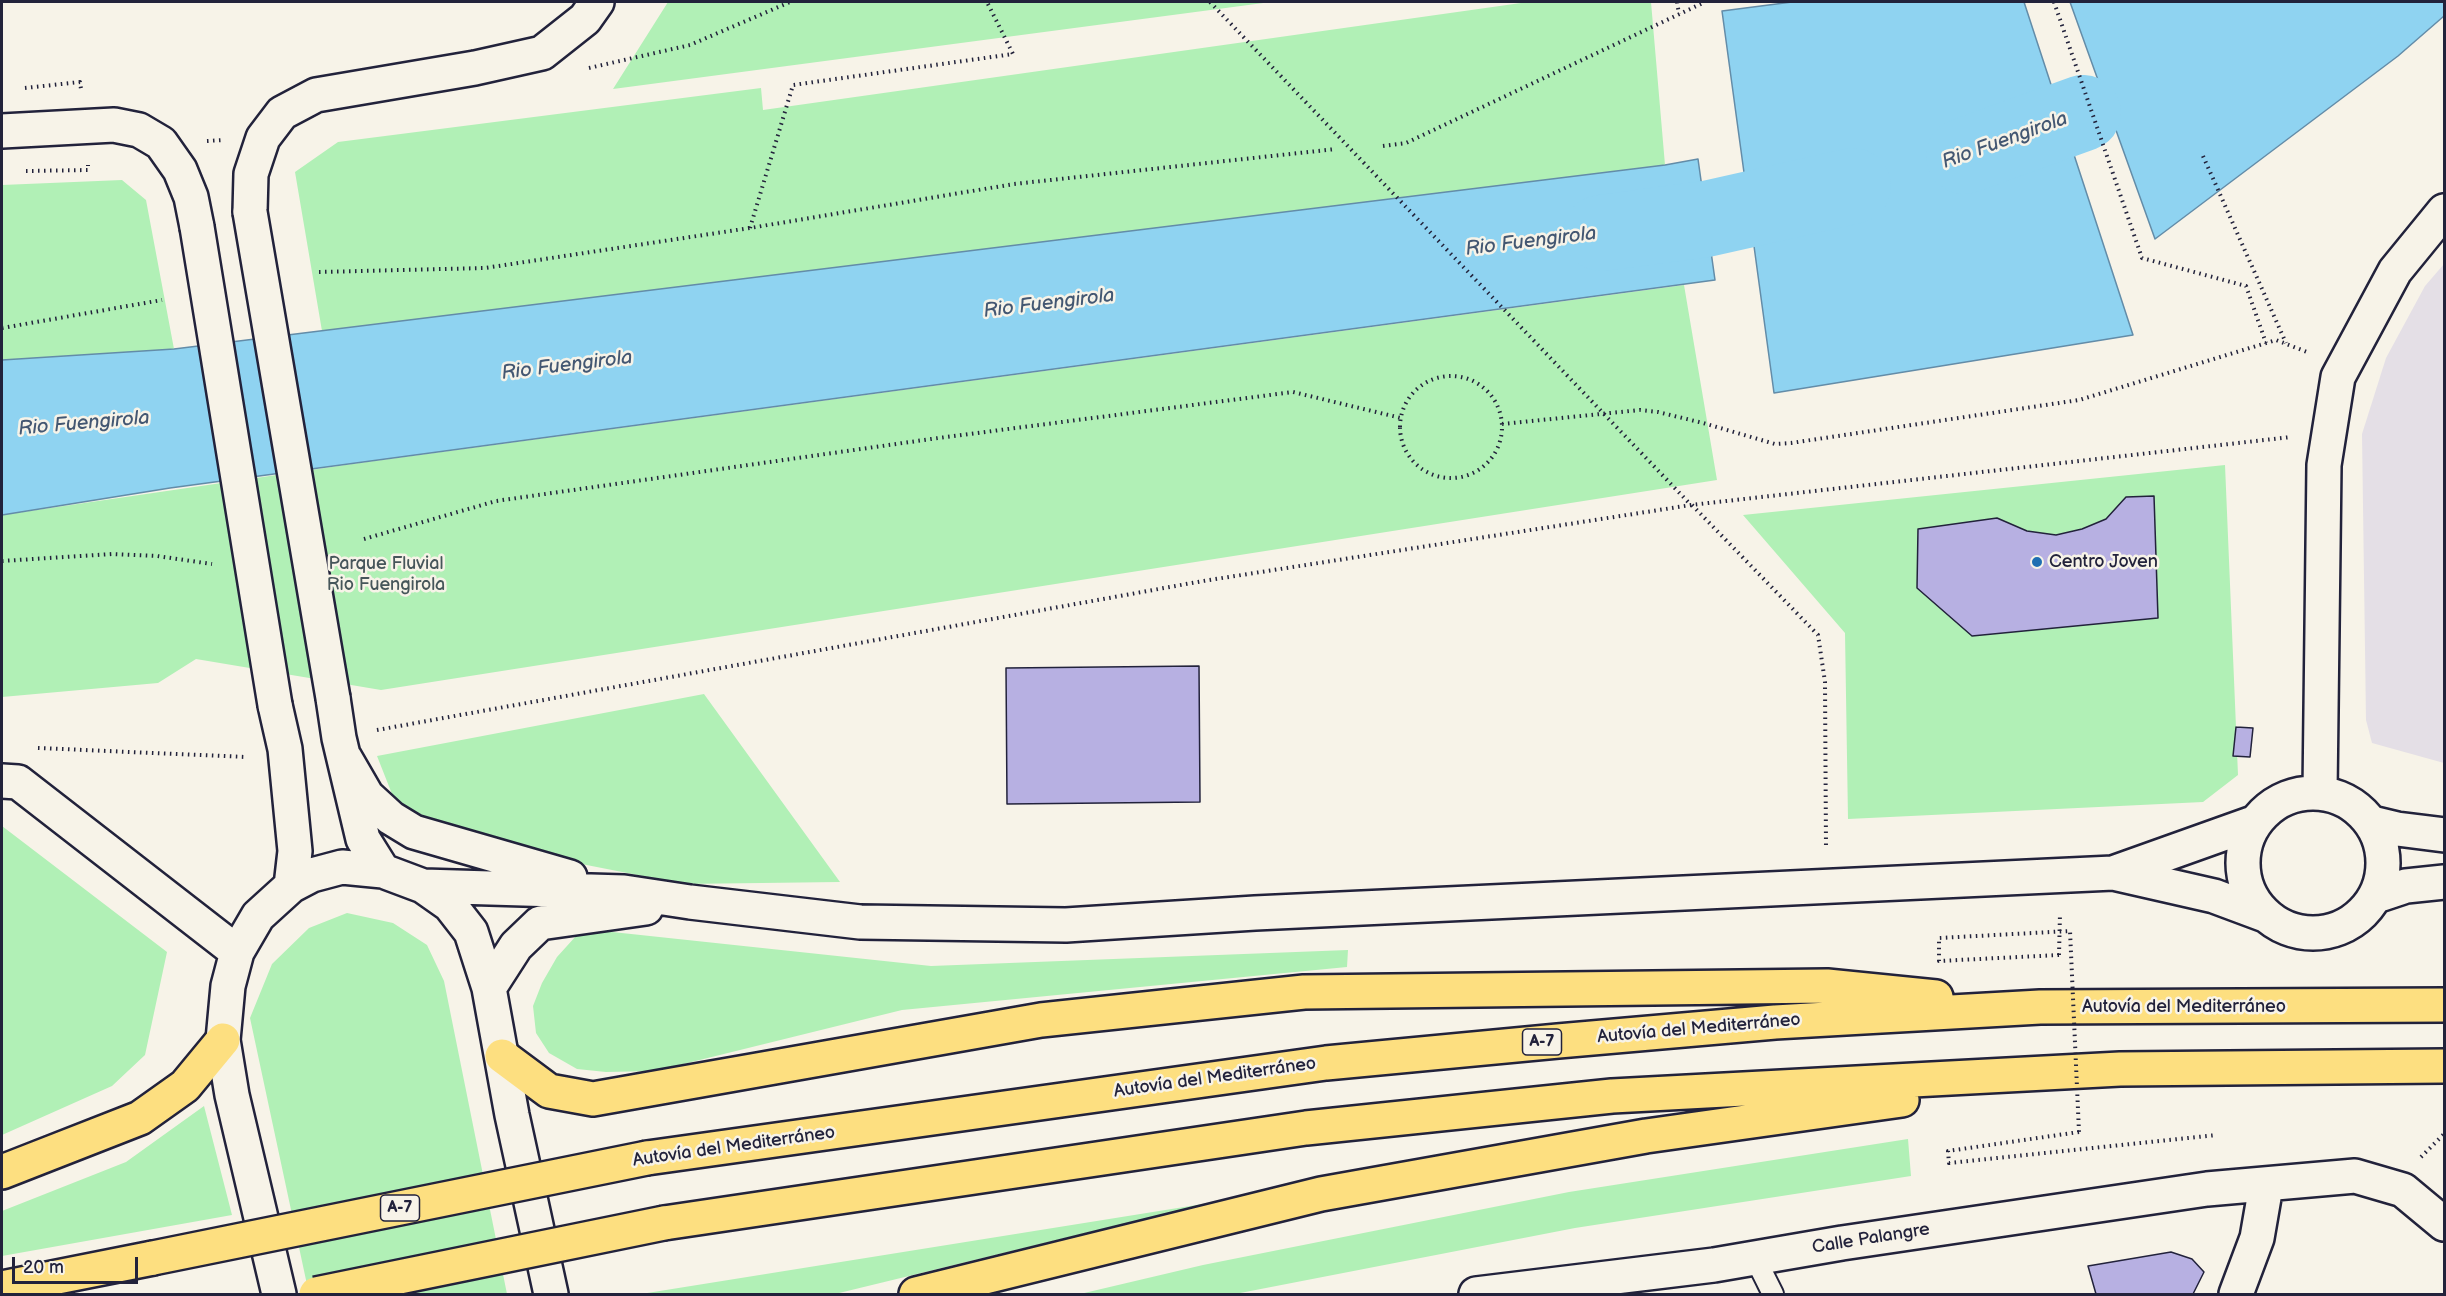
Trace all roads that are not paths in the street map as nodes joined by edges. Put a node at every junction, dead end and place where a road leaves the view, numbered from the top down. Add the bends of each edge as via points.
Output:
1 (597, 2) edge
2 (2, 132) edge
3 (2445, 212) edge
4 (342, 748) junction
5 (2, 781) edge
6 (2320, 792) junction
7 (2256, 822) junction
8 (2372, 823) junction
9 (2445, 835) edge
10 (383, 871) junction
11 (2113, 873) junction
12 (2445, 882) edge
13 (291, 886) junction
14 (423, 886) junction
15 (624, 892) junction
16 (2376, 896) junction
17 (690, 902) junction
18 (2265, 915) junction
19 (237, 952) junction
20 (489, 988) junction
21 (2445, 1005) edge
22 (2040, 1008) junction
23 (223, 1040) junction
24 (502, 1056) junction
25 (2445, 1066) edge
26 (2121, 1069) junction
27 (2, 1172) edge
28 (2266, 1186) junction
29 (2445, 1224) edge
30 (1755, 1258) junction
31 (2, 1288) edge
32 (279, 1294) edge
33 (316, 1294) edge
34 (551, 1294) edge
35 (916, 1294) edge
36 (1476, 1294) edge
37 (1773, 1294) edge
38 (2236, 1294) edge

1 - 4 street, bridge via 585,19 542,53 316,95 282,113 263,138 251,174 250,212
2 - 13 street, bridge via 114,125 140,130 161,143 180,170 191,197 285,749 295,851
3 - 6 street via 2395,271 2338,377 2324,465
4 - 10 street via 363,839
4 - 15 street via 367,796 414,832
5 - 19 street via 18,782
6 - 7 street via 2301,792 2286,798
6 - 8 street via 2359,808
7 - 11 street
7 - 18 street via 2246,840 2242,861 2253,900
8 - 9 street
8 - 16 street via 2383,849 2383,873
10 - 13 street via 342,867
10 - 14 street
11 - 17 street via 1066,925 860,922
11 - 18 street via 2214,896
12 - 16 street via 2406,886
13 - 19 street via 258,916
14 - 15 street
14 - 20 street via 450,905 471,932
15 - 17 street
16 - 18 street via 2361,916 2323,933 2302,933 2282,927
17 - 20 street via 540,923 516,946
19 - 23 street via 228,986
20 - 24 street
21 - 22 highway, Autovía del Mediterráneo / A-7
22 - 24 highway via 1827,986 1304,992 1041,1020 593,1100 549,1091
22 - 31 highway, Autovía del Mediterráneo / A-7, bridge via 1775,1023 1326,1063 647,1158
23 - 27 highway via 185,1086 140,1118
23 - 32 street via 232,1095
24 - 34 street
25 - 26 highway
26 - 33 highway, bridge via 1612,1096 1329,1125 664,1223
26 - 35 highway via 1647,1136 1321,1194
28 - 29 street, Calle Palangre via 2355,1176 2403,1190
28 - 30 street, Calle Palangre via 2207,1189
28 - 38 street via 2257,1238
30 - 36 street, Calle Palangre
30 - 37 lane

